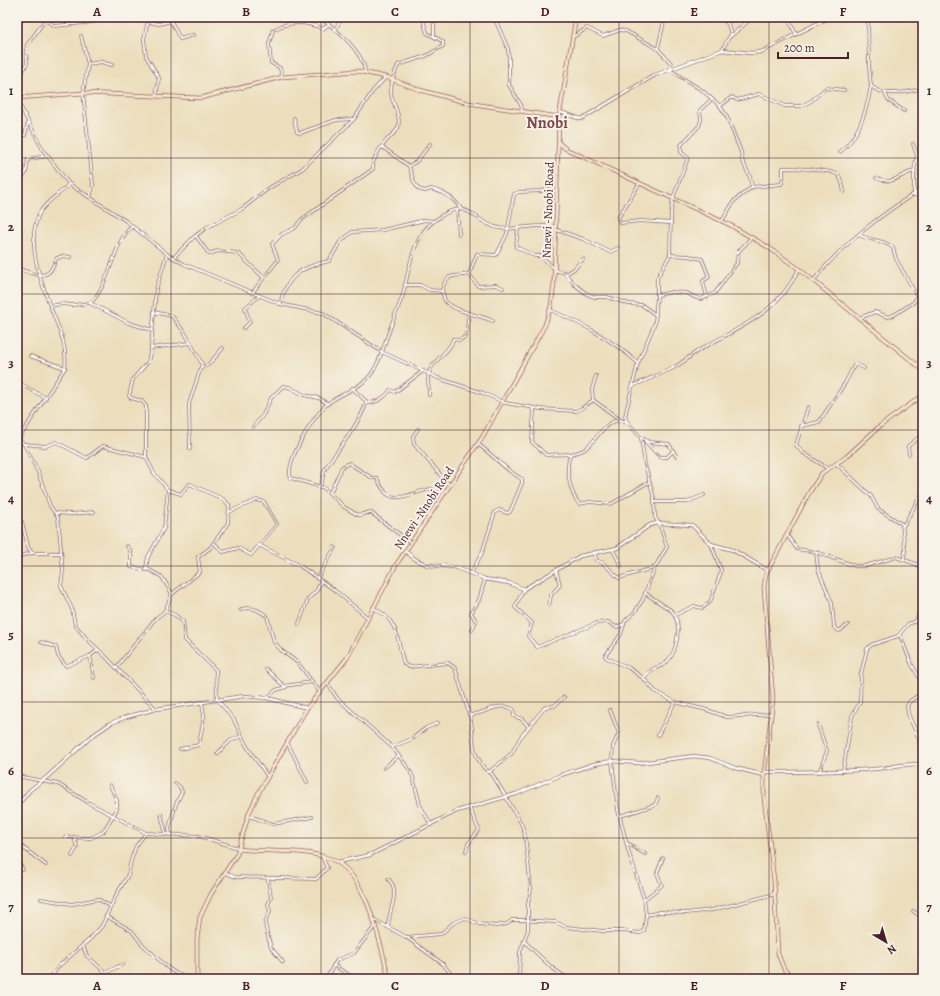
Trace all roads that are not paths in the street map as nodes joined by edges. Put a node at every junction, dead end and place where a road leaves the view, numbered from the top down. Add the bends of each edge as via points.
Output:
1 (29, 17) edge
2 (319, 17) edge
3 (342, 17) edge
4 (426, 17) edge
5 (494, 17) edge
6 (576, 17) edge
7 (665, 17) edge
8 (721, 17) edge
9 (728, 17) edge
10 (787, 17) edge
11 (829, 17) edge
12 (868, 17) edge
13 (726, 21) junction
14 (93, 22) dead end
15 (747, 22) dead end
16 (17, 23) edge
17 (329, 24) junction
18 (434, 24) dead end
19 (335, 30) junction
20 (796, 34) junction
21 (192, 35) dead end
22 (81, 36) dead end
23 (731, 36) junction
24 (573, 37) junction
25 (436, 38) junction
26 (658, 49) junction
27 (722, 50) junction
28 (88, 64) junction
29 (112, 65) dead end
30 (670, 70) junction
31 (365, 72) junction
32 (282, 77) junction
33 (386, 77) junction
34 (393, 79) junction
35 (17, 84) edge
36 (871, 86) junction
37 (923, 88) edge
38 (844, 90) dead end
39 (83, 93) junction
40 (885, 93) junction
41 (156, 97) junction
42 (17, 99) edge
43 (712, 99) junction
44 (720, 106) junction
45 (522, 110) junction
46 (904, 111) dead end
47 (560, 112) junction
48 (559, 117) junction
49 (294, 118) dead end
50 (354, 119) junction
51 (28, 122) junction
52 (17, 136) edge
53 (559, 143) junction
54 (430, 144) dead end
55 (913, 144) dead end
56 (382, 147) junction
57 (566, 149) junction
58 (559, 151) junction
59 (840, 152) dead end
60 (49, 156) junction
61 (409, 166) junction
62 (914, 171) junction
63 (923, 175) edge
64 (876, 178) dead end
65 (69, 184) junction
66 (639, 184) junction
67 (752, 187) junction
68 (923, 188) edge
69 (17, 191) edge
70 (558, 192) junction
71 (844, 192) dead end
72 (913, 194) junction
73 (90, 196) junction
74 (923, 196) edge
75 (673, 198) junction
76 (461, 209) junction
77 (457, 210) junction
78 (433, 221) junction
79 (721, 221) junction
80 (670, 223) junction
81 (132, 227) junction
82 (518, 227) junction
83 (508, 228) junction
84 (557, 229) junction
85 (459, 234) dead end
86 (859, 235) junction
87 (196, 236) junction
88 (751, 238) junction
89 (618, 248) dead end
90 (167, 254) junction
91 (670, 255) junction
92 (70, 257) dead end
93 (173, 258) junction
94 (583, 259) dead end
95 (555, 267) junction
96 (17, 268) edge
97 (799, 269) junction
98 (469, 274) junction
99 (566, 274) junction
100 (40, 275) junction
101 (263, 277) junction
102 (813, 281) junction
103 (405, 285) junction
104 (503, 288) dead end
105 (923, 288) edge
106 (442, 291) junction
107 (252, 292) junction
108 (657, 295) junction
109 (259, 296) junction
110 (917, 296) junction
111 (707, 297) junction
112 (90, 303) junction
113 (280, 304) junction
114 (50, 306) junction
115 (550, 310) junction
116 (154, 312) junction
117 (469, 313) junction
118 (656, 315) junction
119 (859, 318) junction
120 (493, 321) dead end
121 (244, 328) dead end
122 (152, 330) junction
123 (190, 343) junction
124 (151, 348) junction
125 (223, 348) dead end
126 (382, 352) junction
127 (30, 356) dead end
128 (923, 359) edge
129 (638, 363) junction
130 (916, 364) junction
131 (65, 368) junction
132 (202, 368) junction
133 (864, 368) dead end
134 (923, 370) edge
135 (423, 371) junction
136 (428, 374) junction
137 (596, 376) dead end
138 (17, 382) edge
139 (633, 386) junction
140 (352, 388) junction
141 (429, 395) dead end
142 (923, 395) edge
143 (46, 398) junction
144 (593, 400) junction
145 (367, 402) junction
146 (503, 402) junction
147 (328, 404) junction
148 (808, 407) dead end
149 (534, 408) junction
150 (622, 420) junction
151 (628, 422) junction
152 (801, 426) junction
153 (253, 427) dead end
154 (418, 429) dead end
155 (923, 434) edge
156 (18, 438) edge
157 (641, 438) junction
158 (645, 440) junction
159 (24, 444) junction
160 (478, 444) junction
161 (190, 449) dead end
162 (673, 452) junction
163 (909, 454) dead end
164 (570, 455) junction
165 (676, 456) dead end
166 (146, 457) junction
167 (836, 463) junction
168 (827, 468) junction
169 (649, 482) junction
170 (319, 486) junction
171 (450, 486) junction
172 (168, 490) junction
173 (446, 492) junction
174 (923, 492) edge
175 (330, 493) junction
176 (704, 495) dead end
177 (655, 502) junction
178 (94, 512) dead end
179 (229, 512) junction
180 (55, 513) junction
181 (22, 522) dead end
182 (657, 523) junction
183 (903, 526) junction
184 (787, 534) junction
185 (214, 543) junction
186 (411, 543) junction
187 (259, 544) junction
188 (711, 544) junction
189 (127, 546) dead end
190 (336, 547) dead end
191 (613, 550) junction
192 (405, 551) junction
193 (595, 552) junction
194 (816, 552) junction
195 (32, 553) junction
196 (61, 553) junction
197 (17, 557) edge
198 (904, 559) junction
199 (621, 566) dead end
200 (654, 567) junction
201 (923, 569) edge
202 (147, 570) junction
203 (556, 570) junction
204 (767, 570) junction
205 (471, 573) junction
206 (317, 579) junction
207 (485, 579) junction
208 (321, 581) junction
209 (524, 589) junction
210 (645, 593) junction
211 (172, 594) junction
212 (549, 606) dead end
213 (372, 608) junction
214 (241, 610) dead end
215 (923, 610) edge
216 (165, 611) junction
217 (675, 615) junction
218 (367, 617) junction
219 (299, 624) dead end
220 (624, 624) junction
221 (848, 625) dead end
222 (472, 630) dead end
223 (900, 634) junction
224 (41, 642) dead end
225 (98, 650) junction
226 (90, 656) junction
227 (116, 668) junction
228 (266, 669) dead end
229 (94, 678) dead end
230 (643, 678) junction
231 (312, 682) junction
232 (328, 684) junction
233 (923, 684) edge
234 (287, 686) junction
235 (321, 692) junction
236 (923, 692) edge
237 (564, 697) dead end
238 (267, 698) junction
239 (217, 699) junction
240 (676, 702) junction
241 (202, 703) junction
242 (307, 708) junction
243 (156, 709) junction
244 (610, 710) dead end
245 (469, 715) junction
246 (772, 715) junction
247 (438, 723) dead end
248 (818, 725) dead end
249 (529, 727) junction
250 (658, 735) dead end
251 (242, 736) junction
252 (288, 742) junction
253 (392, 747) junction
254 (180, 749) dead end
255 (217, 754) dead end
256 (398, 756) junction
257 (612, 761) junction
258 (923, 765) edge
259 (384, 768) dead end
260 (843, 771) junction
261 (490, 772) junction
262 (819, 772) junction
263 (765, 773) junction
264 (17, 776) edge
265 (268, 777) junction
266 (43, 781) junction
267 (307, 782) dead end
268 (175, 783) dead end
269 (110, 785) dead end
270 (506, 798) junction
271 (658, 798) dead end
272 (17, 806) edge
273 (469, 807) junction
274 (161, 814) dead end
275 (114, 815) junction
276 (248, 816) junction
277 (620, 816) junction
278 (312, 817) dead end
279 (430, 825) junction
280 (146, 833) junction
281 (166, 835) junction
282 (170, 835) junction
283 (65, 837) dead end
284 (74, 837) junction
285 (17, 843) edge
286 (627, 843) junction
287 (239, 849) junction
288 (466, 851) dead end
289 (645, 854) dead end
290 (72, 856) dead end
291 (322, 856) junction
292 (663, 858) dead end
293 (17, 860) edge
294 (338, 862) junction
295 (46, 865) dead end
296 (24, 870) dead end
297 (226, 874) junction
298 (268, 879) junction
299 (388, 879) dead end
300 (775, 894) junction
301 (644, 899) junction
302 (40, 900) dead end
303 (110, 906) junction
304 (912, 911) dead end
305 (646, 915) junction
306 (106, 916) junction
307 (923, 918) edge
308 (373, 919) junction
309 (529, 921) junction
310 (375, 926) junction
311 (388, 927) junction
312 (406, 937) junction
313 (523, 941) junction
314 (83, 946) junction
315 (283, 962) dead end
316 (123, 964) dead end
317 (333, 965) junction
318 (17, 972) edge
319 (358, 977) dead end
320 (519, 977) edge
321 (29, 979) edge
322 (49, 979) edge
323 (191, 979) edge
324 (197, 979) edge
325 (326, 979) edge
326 (389, 979) edge
327 (455, 979) edge
328 (507, 979) edge
329 (568, 979) edge
330 (792, 979) edge

1 - 16 street
2 - 17 street
3 - 19 street
4 - 25 street via 424,24 427,33
5 - 45 street via 508,49 508,85
6 - 24 main road, Nnewi -Nnobi Road
7 - 26 street via 657,44
8 - 13 street
9 - 13 street
10 - 20 street
11 - 20 street
12 - 36 street
13 - 23 street
14 - 35 street via 55,26 47,21 43,23 27,45 27,63
15 - 23 street
17 - 19 street
17 - 32 street via 323,29 300,22 273,30 270,44 271,63 280,68
18 - 25 street
19 - 31 street via 360,56 365,65
20 - 27 street via 757,53
21 - 41 street via 180,39 171,21 159,24 150,22 147,25 144,39 146,56 159,78
22 - 28 street
23 - 27 street
24 - 26 street via 587,28 603,36 626,30
24 - 47 main road, Nnewi -Nnobi Road
25 - 34 street via 443,42 442,47 426,56 401,64
26 - 30 street via 671,63
27 - 30 street
28 - 29 street via 101,62
28 - 39 street
30 - 43 street
30 - 47 street via 654,76 585,118 578,120
31 - 32 main road
31 - 33 main road
32 - 41 main road via 201,98
33 - 34 main road
33 - 50 street
34 - 45 main road via 426,92 468,103
34 - 56 street via 391,93 397,111 398,126 397,131
36 - 40 street
36 - 59 street via 858,127 850,142
37 - 40 street
38 - 44 street via 826,88 801,106 785,106 759,94 737,100 730,97
39 - 41 main road
39 - 42 main road
39 - 73 street via 93,185
40 - 46 street via 888,100
42 - 51 street
43 - 44 street
43 - 75 street via 700,110 701,120 697,130 681,145 681,152 688,158
44 - 67 street via 741,152
45 - 48 main road
47 - 48 main road, Nnewi -Nnobi Road
48 - 53 main road, Nnewi -Nnobi Road
49 - 50 street via 297,132 300,133 336,120
50 - 87 street via 302,169
51 - 52 street via 26,135
51 - 60 street via 36,139
53 - 57 main road
53 - 58 main road, Nnewi -Nnobi Road
54 - 61 street
55 - 62 street via 917,155
56 - 61 street
56 - 101 street via 374,159 372,170 275,240 272,244 278,260
57 - 58 main road
57 - 66 main road
58 - 70 main road, Nnewi -Nnobi Road
60 - 65 street
60 - 69 street via 28,159 26,173 20,180
61 - 76 street via 418,189 431,189 446,194
62 - 63 street
62 - 64 street via 893,181 886,182
62 - 72 street
65 - 73 street
65 - 100 street via 46,205 35,226 35,249
66 - 75 main road
66 - 80 street via 618,218 620,223
67 - 71 street via 781,184 783,168 815,169 837,174
67 - 79 street via 734,201
68 - 72 street
70 - 83 street via 549,189 516,192
70 - 84 main road, Nnewi -Nnobi Road
72 - 74 street
72 - 86 street via 881,215
73 - 81 street
75 - 79 main road
75 - 80 street
76 - 77 street
76 - 83 street via 469,210 489,225
77 - 78 street
77 - 85 street
78 - 103 street via 416,246
78 - 113 street via 426,220 383,230 352,232 340,242 329,260 312,265 291,278 282,294
79 - 88 main road
80 - 91 street
81 - 90 street
81 - 112 street via 123,234 99,292
82 - 83 street
82 - 84 street via 543,224
82 - 95 street via 516,247 535,256 541,256
83 - 98 street via 497,255 477,254
84 - 89 street via 610,252
84 - 95 main road, Nnewi -Nnobi Road
86 - 102 street
86 - 110 street via 881,241 893,248 896,259
87 - 93 street
87 - 101 street via 209,254 218,251 236,253
88 - 97 main road
88 - 111 street via 738,252 737,262 718,290
90 - 93 street
90 - 116 street via 156,289
91 - 108 street via 658,273
91 - 111 street via 697,256 702,259 709,277 703,281
92 - 100 street via 60,256 49,273
93 - 107 street
94 - 99 street
95 - 99 street via 557,271
95 - 115 main road, Nnewi -Nnobi Road
96 - 100 street
97 - 102 main road
97 - 139 street via 786,293 770,309 699,350 675,367
98 - 104 street via 478,286 496,285
98 - 106 street via 457,274 449,278
99 - 118 street via 587,294 642,305
100 - 114 street
101 - 107 street
102 - 119 main road
103 - 106 street via 420,285 430,290
103 - 126 street
105 - 110 street
106 - 117 street via 447,303
107 - 109 street
108 - 111 street via 672,292 687,293 697,299
108 - 118 street
109 - 113 street
109 - 121 street via 245,308 250,322
110 - 119 street via 908,307 892,316 876,312
112 - 114 street
112 - 122 street via 128,323
113 - 126 street via 323,314
114 - 131 street via 64,342
115 - 129 street via 613,342
115 - 146 main road, Nnewi -Nnobi Road via 540,337
116 - 122 street
116 - 123 street via 172,316
117 - 120 street
117 - 136 street via 466,336 460,340 453,339
118 - 129 street via 650,338
119 - 130 main road
122 - 124 street
123 - 124 street
123 - 132 street
124 - 166 street via 146,366 133,379 129,396 142,401 146,406
125 - 132 street
126 - 135 street
126 - 140 street via 369,377
127 - 131 street
128 - 130 street
129 - 139 street
130 - 134 main road
131 - 143 street
132 - 161 street via 189,404
133 - 152 street via 855,364 842,389 819,422
135 - 136 street
135 - 145 street via 394,392 390,390 378,402
136 - 141 street
136 - 146 street
137 - 144 street via 592,389
138 - 143 street
139 - 151 street via 625,416
140 - 145 street
140 - 147 street
142 - 167 main road
143 - 156 street
144 - 149 street via 579,410
144 - 150 street
145 - 170 street via 353,431 324,471
146 - 149 street
146 - 160 main road, Nnewi -Nnobi Road
147 - 153 street via 319,398 283,386 275,393 264,415
147 - 170 street via 313,419 296,451 290,473 293,479
148 - 152 street
149 - 164 street via 532,442 546,455
150 - 151 street
150 - 164 street via 610,423 587,448
151 - 157 street
152 - 168 street via 795,442 798,448
154 - 171 street via 413,436 414,444
155 - 163 street via 908,446
156 - 159 street
157 - 158 street
157 - 169 street
158 - 162 street via 669,444
158 - 162 street via 660,457
159 - 166 street via 46,446 56,442 87,458 103,446
159 - 180 street
160 - 171 main road, Nnewi -Nnobi Road
160 - 205 street via 491,453 499,464 507,467 522,480 522,483 510,512 495,512 482,553
162 - 165 street
164 - 169 street via 570,490 579,504 611,504
166 - 172 street via 154,474
167 - 168 main road
167 - 183 street via 871,496 878,509
168 - 184 main road via 817,480
169 - 177 street
170 - 175 street
171 - 173 main road, Nnewi -Nnobi Road
172 - 179 street via 181,494 190,484 225,501
172 - 202 street via 164,528 148,557
173 - 175 street via 435,488 394,497 386,493 377,478 372,478 348,463 342,468
173 - 186 main road, Nnewi -Nnobi Road
174 - 183 street
175 - 186 street via 356,514 372,513
176 - 177 street via 687,502
177 - 182 street
178 - 180 street
179 - 185 street via 229,521
179 - 187 street via 251,501 264,502 277,524
180 - 196 street via 60,523
181 - 195 street
182 - 188 street via 692,525
182 - 191 street
182 - 200 street via 666,547
183 - 198 street
184 - 194 street via 797,549
184 - 204 main road
185 - 187 street via 223,552 238,548 251,555
185 - 211 street via 198,557 200,572
186 - 192 main road, Nnewi -Nnobi Road
187 - 206 street via 300,566
188 - 204 street via 734,550
188 - 217 street via 721,570 710,602 702,608 694,606
189 - 202 street via 131,552 131,567
190 - 206 street
191 - 193 street
191 - 199 street
192 - 205 street via 427,565 448,566
192 - 213 main road, Nnewi -Nnobi Road
193 - 200 street via 596,560 619,578
193 - 203 street via 580,556
194 - 198 street via 859,567 896,557
194 - 221 street via 818,569 832,603 834,627 839,631
195 - 196 street
195 - 197 street
196 - 225 street via 61,586 72,609 75,625
198 - 201 street
200 - 210 street
202 - 211 street via 162,577
203 - 209 street
203 - 212 street via 560,585 551,595
204 - 246 main road via 764,588
205 - 207 street
206 - 208 street
207 - 209 street via 509,583
207 - 222 street via 479,600 471,613 476,621
208 - 218 street
208 - 219 street via 317,590 309,597
209 - 220 street via 515,607 532,624 528,636 536,647 597,623 608,622 616,627
210 - 217 street
210 - 220 street via 635,612
211 - 216 street
213 - 218 main road, Nnewi -Nnobi Road
213 - 245 street via 384,613 392,623 399,639 404,664 409,667 448,663 453,665
214 - 231 street via 253,608 267,616 274,642 298,662
215 - 223 street via 916,621 908,624
216 - 227 street via 155,619
216 - 239 street via 183,622 185,640 216,670
217 - 230 street via 677,638 671,655 665,664 654,668
218 - 232 main road, Nnewi -Nnobi Road via 347,658
220 - 230 street via 621,634 605,656
223 - 233 street via 911,663
223 - 260 street via 880,644 871,645 868,649 861,674 860,702 852,716
224 - 226 street via 56,647 58,656 66,666
225 - 226 street
225 - 227 street
226 - 229 street
227 - 243 street
228 - 234 street via 280,683
230 - 240 street via 655,691
231 - 234 street
231 - 235 street
232 - 235 main road, Nnewi -Nnobi Road
232 - 253 street via 337,698
234 - 238 street via 276,690
235 - 242 main road, Nnewi -Nnobi Road
236 - 258 street via 907,706 919,739
237 - 249 street via 554,706 544,707
238 - 239 street via 244,696
238 - 242 street
239 - 241 street
239 - 251 street via 234,720
240 - 246 street via 727,717 766,713
240 - 250 street
241 - 243 street
241 - 254 street via 204,716 199,745
242 - 252 main road, Nnewi -Nnobi Road
243 - 266 street via 126,716 100,730
244 - 257 street via 619,732 613,746
245 - 249 street via 493,707 507,707 513,709 514,716 522,719
245 - 261 street via 474,748 481,764
246 - 263 main road
247 - 253 street via 426,728 412,739
248 - 262 street via 827,751
249 - 261 street via 511,755
251 - 255 street via 230,741
251 - 265 street
252 - 265 main road, Nnewi -Nnobi Road
252 - 267 street
253 - 256 street
256 - 259 street
256 - 279 street via 414,778 420,805
257 - 263 street via 639,762 702,756 735,768
257 - 270 street via 581,767
257 - 277 street
258 - 260 street
260 - 262 street
261 - 270 street
262 - 263 street
263 - 300 main road via 764,797
264 - 266 street
265 - 276 main road, Nnewi -Nnobi Road
266 - 272 street via 30,790
266 - 275 street via 65,787
268 - 282 street via 182,792 169,828
269 - 275 street via 117,801
270 - 273 street
270 - 309 street via 525,835 531,889 528,904
271 - 277 street via 655,805
273 - 279 street
273 - 288 street via 479,830
274 - 281 street
275 - 280 street
275 - 284 street via 100,834 91,838
276 - 278 street via 273,824
276 - 287 main road, Nnewi -Nnobi Road
277 - 286 street
279 - 294 street via 370,855
280 - 281 street
280 - 303 street via 136,846 128,875
281 - 282 street
282 - 287 street via 199,836
283 - 284 street
284 - 290 street via 77,847
285 - 295 street
286 - 289 street
286 - 301 street
287 - 291 main road
287 - 297 main road, Nnewi -Nnobi Road
291 - 294 main road
291 - 298 street via 327,868 316,879
292 - 301 street via 657,873 662,885
293 - 296 street
294 - 308 main road via 355,880
297 - 298 street
297 - 324 main road, Nnewi -Nnobi Road via 211,894 200,918
298 - 315 street via 271,898 268,905 270,911 265,923 266,933 271,948
299 - 311 street via 393,882 395,889
300 - 305 street via 705,911 660,912
300 - 330 main road via 778,954 784,969
301 - 305 street
302 - 303 street via 72,904 95,899
303 - 306 street
304 - 307 street
305 - 309 street via 645,930 640,933
306 - 314 street via 97,932
306 - 323 street via 132,931 168,968
308 - 310 main road
308 - 311 street
309 - 312 street via 515,920 496,926 479,924 465,918 453,923 441,934
309 - 313 street
310 - 317 street via 354,953 340,958
310 - 326 main road
311 - 312 street
312 - 327 street via 443,964
313 - 320 street
313 - 329 street
314 - 316 street via 87,956 104,971
314 - 322 street via 60,965
317 - 319 street via 349,976
317 - 325 street
318 - 321 street
320 - 328 street

